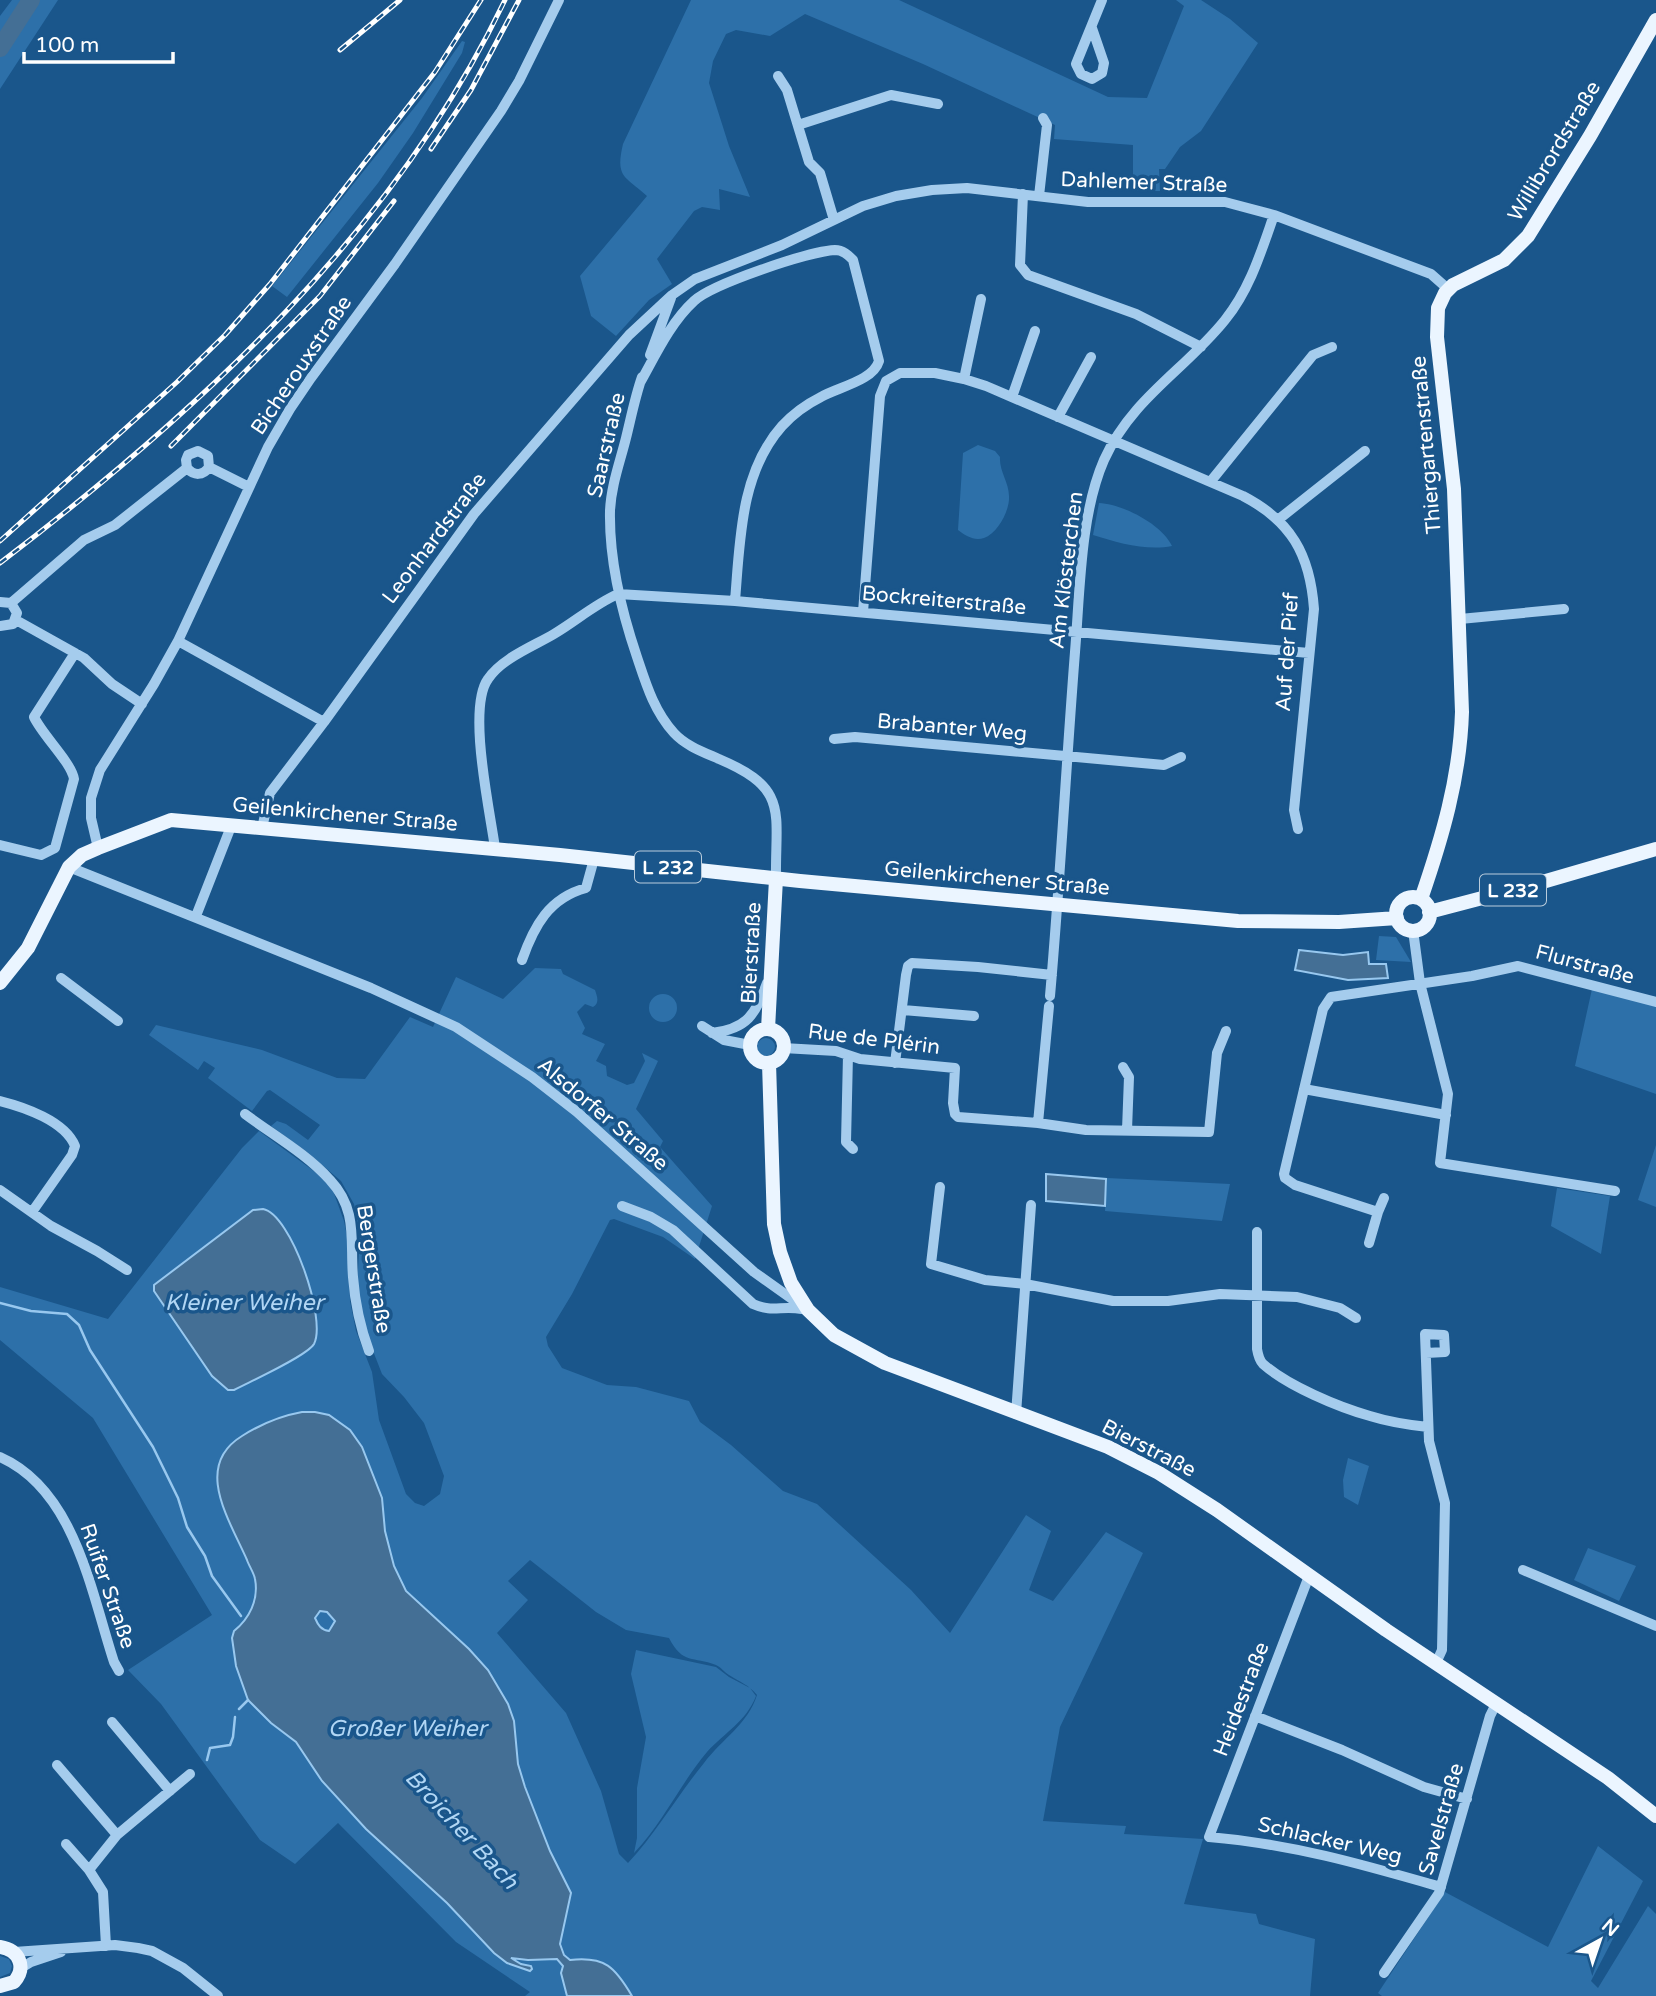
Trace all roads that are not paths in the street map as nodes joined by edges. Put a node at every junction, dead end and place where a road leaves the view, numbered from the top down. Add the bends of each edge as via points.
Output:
1 (559, 0) edge
2 (1102, 0) edge
3 (1656, 20) edge
4 (1092, 28) dead end
5 (778, 76) dead end
6 (938, 104) dead end
7 (1043, 118) dead end
8 (798, 125) junction
9 (1023, 194) junction
10 (1039, 196) junction
11 (1274, 215) junction
12 (830, 222) junction
13 (1448, 289) junction
14 (672, 295) junction
15 (981, 299) dead end
16 (1035, 331) dead end
17 (1332, 346) dead end
18 (1201, 347) junction
19 (1091, 357) dead end
20 (964, 379) junction
21 (641, 381) junction
22 (1012, 397) junction
23 (1058, 417) junction
24 (1115, 440) junction
25 (1365, 452) dead end
26 (209, 467) junction
27 (187, 468) junction
28 (1211, 481) junction
29 (249, 487) junction
30 (1279, 519) junction
31 (618, 594) junction
32 (735, 601) junction
33 (6, 602) edge
34 (1564, 609) dead end
35 (863, 612) junction
36 (1460, 619) junction
37 (16, 620) junction
38 (0, 626) edge
39 (1077, 632) junction
40 (178, 641) junction
41 (75, 653) junction
42 (1309, 653) junction
43 (142, 704) junction
44 (324, 722) junction
45 (834, 739) dead end
46 (1067, 757) junction
47 (1181, 757) dead end
48 (232, 824) junction
49 (262, 828) junction
50 (1298, 829) dead end
51 (0, 845) edge
52 (98, 848) junction
53 (495, 848) junction
54 (1656, 849) edge
55 (594, 859) junction
56 (69, 867) junction
57 (776, 879) junction
58 (1058, 904) junction
59 (1425, 905) junction
60 (196, 916) junction
61 (1397, 918) junction
62 (1413, 930) junction
63 (522, 960) dead end
64 (772, 971) junction
65 (1052, 975) junction
66 (61, 978) dead end
67 (0, 983) edge
68 (1420, 983) junction
69 (1656, 1002) edge
70 (903, 1010) junction
71 (974, 1016) dead end
72 (118, 1021) dead end
73 (768, 1029) junction
74 (1226, 1031) dead end
75 (750, 1045) junction
76 (783, 1048) junction
77 (848, 1055) junction
78 (769, 1063) junction
79 (895, 1063) junction
80 (1123, 1067) dead end
81 (1304, 1089) junction
82 (0, 1101) edge
83 (245, 1114) dead end
84 (1446, 1115) junction
85 (1038, 1123) junction
86 (1127, 1130) junction
87 (853, 1149) dead end
88 (940, 1187) dead end
89 (0, 1190) edge
90 (1615, 1191) dead end
91 (1384, 1198) dead end
92 (1031, 1205) dead end
93 (622, 1206) dead end
94 (32, 1212) junction
95 (1378, 1212) junction
96 (1257, 1232) dead end
97 (1369, 1243) dead end
98 (127, 1270) dead end
99 (1025, 1283) junction
100 (1256, 1294) junction
101 (808, 1310) junction
102 (1356, 1318) dead end
103 (369, 1350) dead end
104 (1426, 1353) dead end
105 (1016, 1414) junction
106 (1428, 1427) junction
107 (0, 1457) edge
108 (1523, 1570) dead end
109 (1309, 1576) junction
110 (1656, 1626) edge
111 (1436, 1663) junction
112 (119, 1671) dead end
113 (1496, 1704) junction
114 (1255, 1716) junction
115 (112, 1722) dead end
116 (57, 1765) dead end
117 (190, 1774) dead end
118 (170, 1791) junction
119 (1467, 1799) junction
120 (1656, 1816) edge
121 (117, 1835) junction
122 (1209, 1837) joint
123 (66, 1844) dead end
124 (89, 1870) junction
125 (1441, 1887) junction
126 (106, 1946) junction
127 (70, 1949) junction
128 (7, 1950) edge
129 (21, 1968) junction
130 (1384, 1973) dead end
131 (5, 1989) edge
132 (218, 1996) edge

1 - 29 street, Bicherouxstraße via 501,111 290,409
2 - 4 street
3 - 13 main road, Willibrordstraße via 1528,236 1504,260
5 - 8 street
6 - 8 street via 891,94
7 - 10 street via 1047,125
8 - 12 street via 809,162 820,173
9 - 10 street, Dahlemer Straße
9 - 12 street, Dahlemer Straße via 967,188 932,190 863,206
9 - 18 street via 1020,265 1028,275 1136,314
10 - 11 street, Dahlemer Straße via 1116,203 1225,202
11 - 13 street, Dahlemer Straße via 1431,274
11 - 18 street, Am Klösterchen via 1242,297
12 - 14 street via 695,279
13 - 36 main road, Thiergartenstraße via 1438,308 1437,337 1454,489
14 - 21 street, Saarstraße
14 - 44 street, Leonhardstraße via 629,335 486,499
15 - 20 street
16 - 22 street
17 - 28 street via 1313,355
18 - 24 street, Am Klösterchen via 1156,388
19 - 23 street
20 - 22 street, Auf der Pief
20 - 35 street, Auf der Pief via 914,372 895,374 886,381 880,397
21 - 31 street, Saarstraße via 611,511
21 - 32 street via 678,320 709,289 835,250 853,260 879,361 874,371 802,408 769,444 744,510
22 - 23 street, Auf der Pief
23 - 24 street, Auf der Pief
24 - 28 street, Auf der Pief
24 - 39 street, Am Klösterchen via 1090,499
25 - 30 street
26 - 27 street via 199,474
26 - 27 street via 208,456 198,451 188,455
26 - 29 street
27 - 33 street
28 - 30 street, Auf der Pief
29 - 40 street, Bicherouxstraße
30 - 42 street, Auf der Pief via 1300,548 1311,582 1314,609
31 - 32 street, Bockreiterstraße
31 - 53 street via 504,664 488,679 481,695 478,726
31 - 57 street, Saarstraße via 650,694 668,726 697,750 754,776 772,798
32 - 35 street, Bockreiterstraße
33 - 37 street via 16,609
34 - 36 street
35 - 39 street, Bockreiterstraße
36 - 59 main road, Thiergartenstraße via 1459,761
37 - 38 street
37 - 41 street
39 - 42 street, Bockreiterstraße
39 - 46 street, Am Klösterchen
40 - 43 street, Bicherouxstraße
40 - 44 street
41 - 43 street
41 - 51 street via 33,717 74,779 55,848 41,855
42 - 50 street, Auf der Pief via 1294,810
43 - 52 street, Bicherouxstraße via 95,782 91,818
44 - 49 street, Leonhardstraße via 270,793
45 - 46 street, Brabanter Weg via 855,737
46 - 47 street, Brabanter Weg via 1164,765
46 - 58 street, Am Klösterchen
48 - 49 main road, Geilenkirchener Straße / L 232
48 - 52 main road, Geilenkirchener Straße / L 232 via 171,820
48 - 60 street
49 - 53 main road, Geilenkirchener Straße / L 232
52 - 56 main road, L 232
53 - 55 main road, Geilenkirchener Straße / L 232
54 - 59 main road, L 232 via 1539,883
55 - 57 main road, Geilenkirchener Straße / L 232
55 - 63 street via 586,888 546,911
56 - 60 street, Alsdorfer Straße
56 - 67 main road, L 232 via 28,948
57 - 58 main road, Geilenkirchener Straße / L 232
57 - 64 main road, Bierstraße
58 - 61 main road, Geilenkirchener Straße / L 232 via 1259,922
58 - 65 street, Am Klösterchen
59 - 61 main road via 1416,897 1405,899
59 - 62 main road via 1429,917 1423,927
60 - 101 street, Alsdorfer Straße via 408,1004 477,1040 577,1112 754,1272
61 - 62 main road via 1403,927
62 - 68 street
64 - 73 main road, Bierstraße
64 - 75 street via 750,1018 732,1029 707,1029 724,1040
65 - 70 street via 916,962 908,966
65 - 85 street, Am Klösterchen
66 - 72 street
68 - 69 street, Flurstraße via 1518,967
68 - 81 street, Flurstraße via 1327,1000
68 - 84 street via 1446,1082
70 - 71 street
70 - 79 street
73 - 75 main road via 754,1035
73 - 76 main road via 778,1034
74 - 86 street via 1217,1053 1209,1132
75 - 78 main road via 753,1056
76 - 77 street, Rue de Plérin
76 - 78 main road
77 - 79 street, Rue de Plérin
77 - 87 street via 846,1142
78 - 101 main road, Bierstraße via 774,1224 791,1283
79 - 85 street, Rue de Plérin via 955,1068 953,1109 958,1116
80 - 86 street via 1129,1077
81 - 84 street
81 - 95 street via 1285,1178
82 - 94 street via 40,1114 67,1133 75,1146
83 - 103 street, Bergerstraße via 320,1169 348,1208 354,1238 355,1299
84 - 90 street via 1440,1163
85 - 86 street
88 - 99 street via 931,1264 985,1280
89 - 94 street
91 - 95 street
92 - 99 street
93 - 101 street via 673,1230 753,1304 768,1311 786,1306
94 - 98 street
95 - 97 street
96 - 100 street
99 - 100 street via 1135,1302
99 - 105 street
100 - 102 street via 1318,1302
100 - 106 street via 1257,1349 1262,1363 1343,1407
101 - 105 main road, Bierstraße via 834,1335 869,1356
104 - 106 street
105 - 109 main road, Bierstraße via 1108,1447 1159,1473
106 - 111 street via 1445,1503 1442,1650
107 - 112 street, Ruifer Straße via 41,1487 62,1515
108 - 110 street
109 - 111 main road, Bierstraße
109 - 114 street, Heidestraße
111 - 113 main road, Bierstraße
113 - 119 street, Savelstraße
113 - 120 main road, Bierstraße via 1608,1778
114 - 119 street via 1424,1787
114 - 122 street, Heidestraße
115 - 118 street
116 - 121 street
117 - 118 street
118 - 121 street
119 - 125 street, Savelstraße
121 - 124 street
122 - 125 street, Schlacker Weg via 1323,1853
123 - 124 street
124 - 126 street via 104,1893
125 - 130 street, Savelstraße
126 - 127 street
126 - 132 street via 152,1951
127 - 128 street
127 - 129 street
128 - 129 main road via 19,1959
129 - 131 main road via 18,1978

